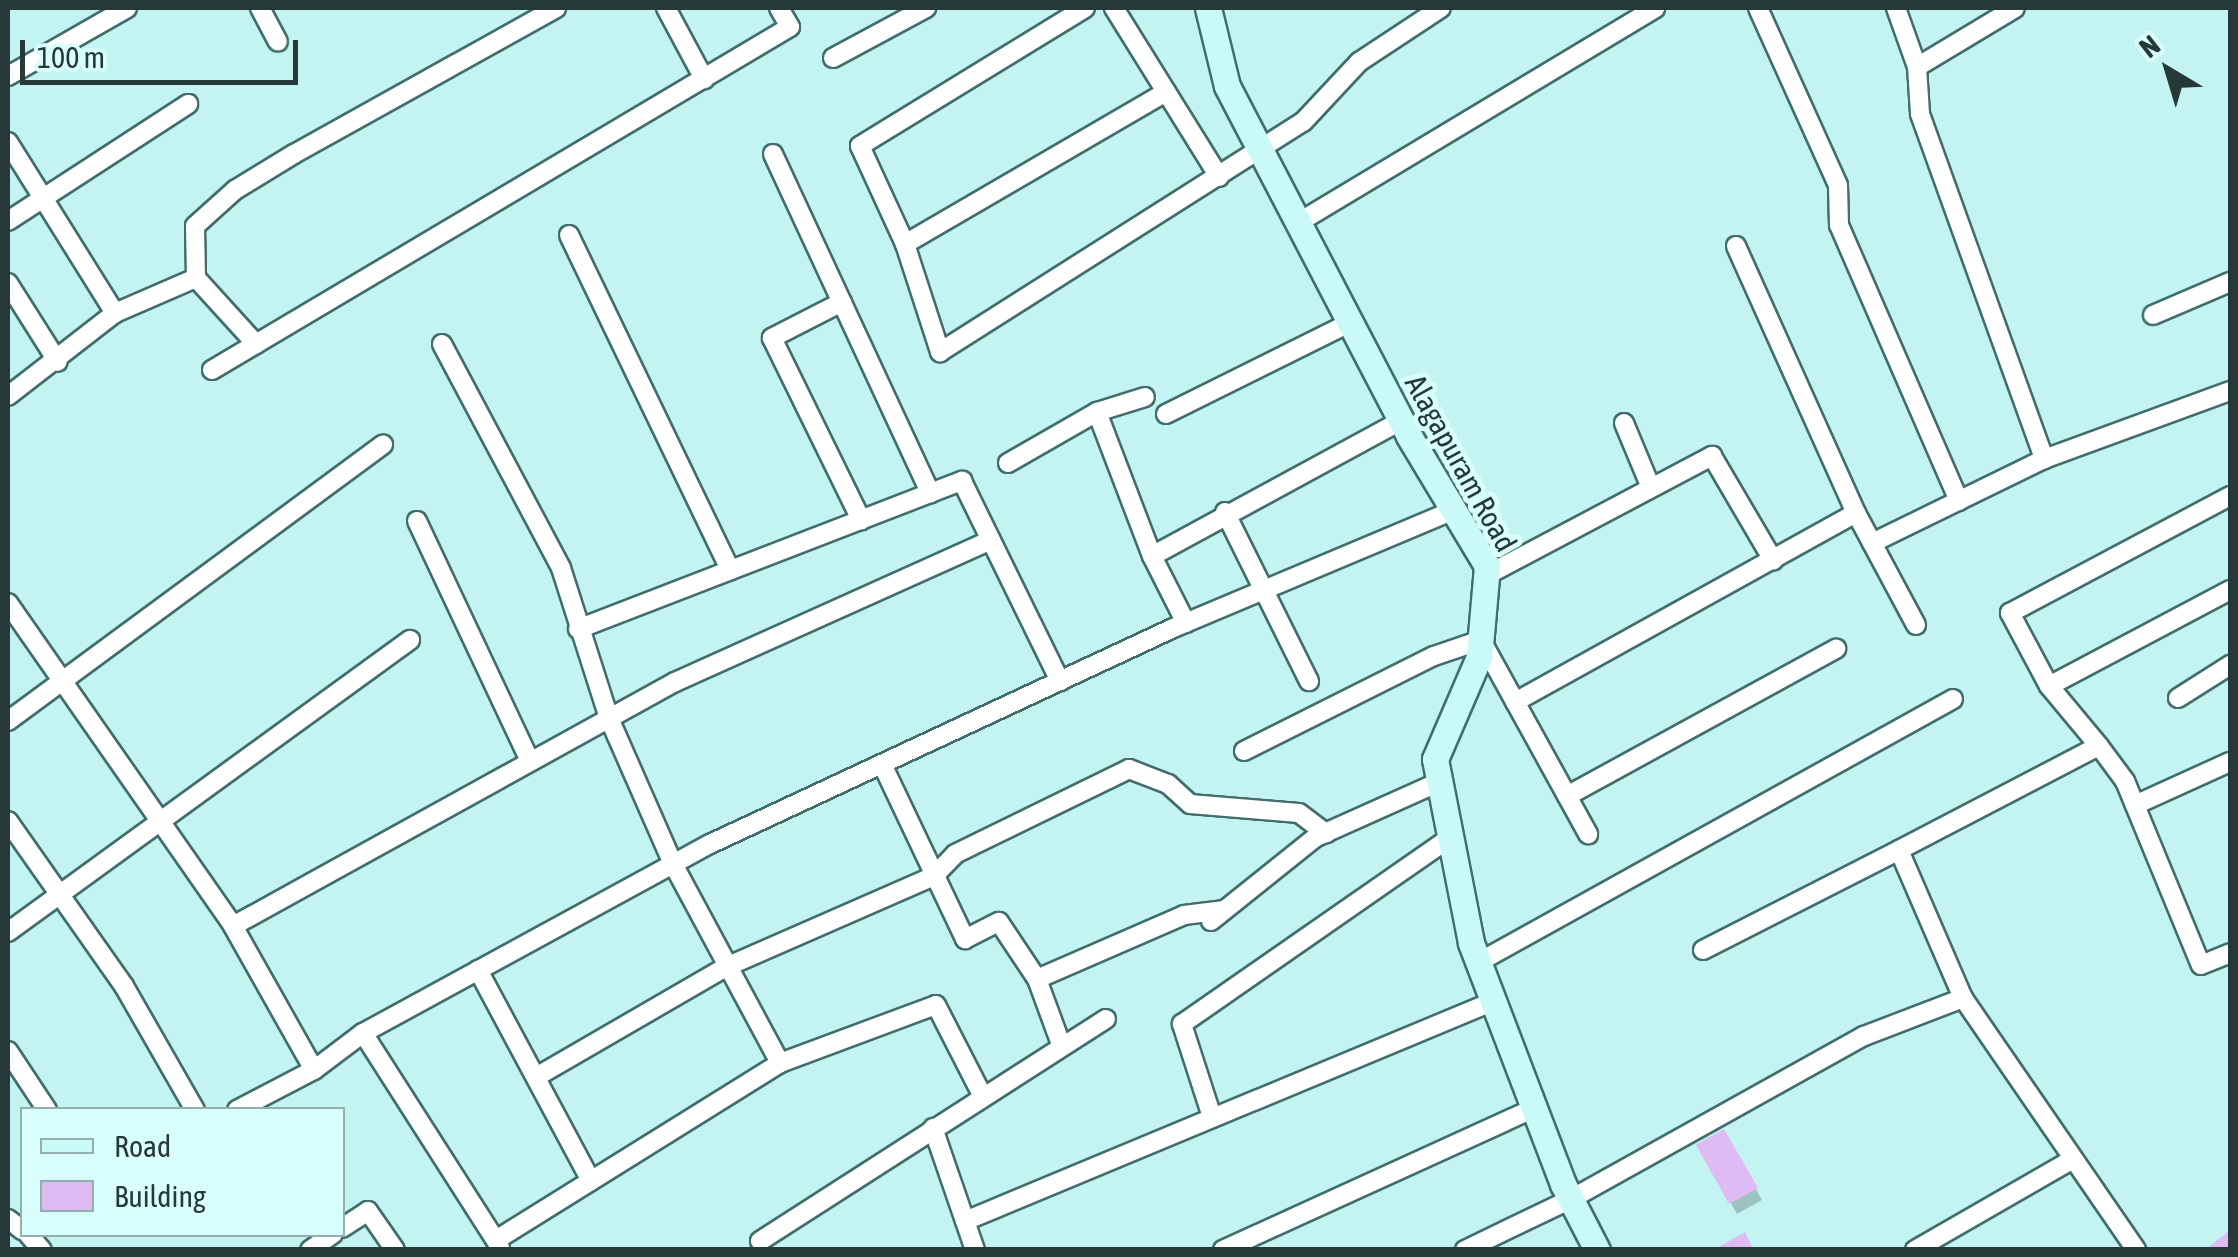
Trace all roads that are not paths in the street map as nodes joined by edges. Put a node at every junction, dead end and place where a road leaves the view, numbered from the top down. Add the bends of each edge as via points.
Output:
1 (126, 8) edge
2 (260, 8) edge
3 (556, 8) edge
4 (666, 8) edge
5 (779, 8) edge
6 (926, 8) edge
7 (1085, 8) edge
8 (1114, 8) edge
9 (1208, 8) edge
10 (1441, 8) edge
11 (1655, 8) edge
12 (1758, 8) edge
13 (1896, 8) edge
14 (2015, 8) edge
15 (278, 42) dead end
16 (833, 58) dead end
17 (1918, 66) junction
18 (8, 76) edge
19 (704, 79) junction
20 (1166, 92) junction
21 (188, 104) dead end
22 (8, 142) edge
23 (1260, 152) junction
24 (773, 154) dead end
25 (1219, 178) junction
26 (42, 198) junction
27 (8, 220) edge
28 (1296, 224) junction
29 (570, 235) dead end
30 (905, 244) junction
31 (1736, 246) dead end
32 (196, 278) junction
33 (2230, 282) edge
34 (8, 283) edge
35 (842, 302) junction
36 (115, 314) junction
37 (2153, 316) dead end
38 (1349, 323) junction
39 (256, 344) junction
40 (442, 344) dead end
41 (58, 362) junction
42 (212, 370) dead end
43 (2230, 391) edge
44 (8, 396) edge
45 (1145, 397) dead end
46 (1097, 412) junction
47 (1166, 414) dead end
48 (1402, 422) junction
49 (1624, 423) dead end
50 (383, 445) dead end
51 (2044, 460) junction
52 (1008, 463) dead end
53 (1651, 488) junction
54 (930, 493) junction
55 (2230, 496) edge
56 (1959, 501) junction
57 (1454, 510) junction
58 (1225, 512) junction
59 (1856, 514) junction
60 (417, 520) dead end
61 (861, 520) junction
62 (991, 540) junction
63 (1872, 543) junction
64 (1152, 556) junction
65 (1773, 560) junction
66 (730, 570) junction
67 (1486, 575) junction
68 (2230, 590) edge
69 (1264, 591) junction
70 (8, 603) edge
71 (1186, 623) junction
72 (1916, 624) dead end
73 (578, 629) junction
74 (410, 640) dead end
75 (1481, 640) junction
76 (1836, 648) dead end
77 (2230, 665) edge
78 (61, 679) junction
79 (1309, 680) dead end
80 (1060, 681) junction
81 (2050, 686) junction
82 (1953, 698) dead end
83 (2178, 698) dead end
84 (1515, 702) junction
85 (609, 718) junction
86 (8, 720) edge
87 (2099, 746) junction
88 (1244, 751) dead end
89 (530, 761) junction
90 (2230, 762) edge
91 (882, 764) junction
92 (1438, 782) junction
93 (1567, 796) junction
94 (2134, 805) junction
95 (8, 821) edge
96 (160, 822) junction
97 (1326, 833) junction
98 (1588, 834) dead end
99 (1448, 840) junction
100 (1898, 850) junction
101 (673, 864) junction
102 (934, 876) junction
103 (58, 893) junction
104 (233, 926) junction
105 (8, 932) edge
106 (1703, 950) dead end
107 (2230, 953) edge
108 (1479, 962) junction
109 (726, 967) junction
110 (478, 970) junction
111 (1037, 979) junction
112 (1963, 998) junction
113 (1494, 1001) junction
114 (1106, 1019) dead end
115 (362, 1032) junction
116 (1062, 1048) junction
117 (8, 1051) edge
118 (780, 1063) junction
119 (314, 1070) junction
120 (536, 1077) junction
121 (983, 1097) junction
122 (44, 1107) edge
123 (193, 1107) edge
124 (243, 1107) edge
125 (1534, 1108) junction
126 (1212, 1117) junction
127 (933, 1128) junction
128 (2073, 1158) junction
129 (592, 1181) junction
130 (1571, 1199) junction
131 (965, 1221) junction
132 (345, 1226) edge
133 (760, 1241) dead end
134 (499, 1245) edge
135 (395, 1250) edge
136 (975, 1250) edge
137 (1222, 1250) edge
138 (1465, 1250) edge
139 (1597, 1250) edge
140 (1914, 1250) edge
141 (2136, 1250) edge

1 - 18 street
2 - 15 street
3 - 32 street via 235,190 195,226
4 - 19 street
5 - 19 street via 790,27
6 - 16 street
7 - 30 street via 860,146
8 - 20 street
9 - 23 main road, Alagapuram Road via 1227,86
10 - 23 street via 1359,62 1303,122
11 - 28 street
12 - 56 street via 1838,185 1840,225
13 - 17 street
14 - 17 street
17 - 51 street via 1920,114
19 - 39 street
20 - 25 street
20 - 30 street
21 - 26 street
22 - 26 street
23 - 25 street
23 - 28 main road, Alagapuram Road
24 - 35 street
25 - 30 street via 940,352
26 - 27 street
26 - 36 street
28 - 38 main road, Alagapuram Road
29 - 66 street
31 - 59 street
32 - 36 street
32 - 39 street
33 - 37 street
34 - 41 street
35 - 54 street
35 - 61 street via 772,338
36 - 41 street
38 - 47 street
38 - 48 main road, Alagapuram Road
39 - 42 street
40 - 73 street via 561,568
41 - 44 street
43 - 51 street
45 - 46 street
46 - 52 street
46 - 64 street
48 - 57 main road, Alagapuram Road
48 - 58 street
49 - 53 street
50 - 78 street
51 - 56 street
53 - 65 street via 1712,456
53 - 67 street
54 - 61 street
54 - 62 street via 962,480
55 - 81 street via 2010,613
56 - 63 street
57 - 67 main road, Alagapuram Road via 1488,566
57 - 69 street
58 - 64 street
58 - 69 street
59 - 63 street
59 - 65 street
60 - 89 street
61 - 66 street
62 - 80 street
62 - 85 street
63 - 72 street
64 - 71 street
65 - 84 street
66 - 73 street
67 - 75 main road, Alagapuram Road
68 - 81 street
69 - 71 street
69 - 79 street
70 - 78 street
71 - 80 street
73 - 85 street
74 - 96 street
75 - 84 street
75 - 88 street via 1434,656
75 - 92 main road, Alagapuram Road via 1434,759
76 - 93 street
77 - 83 street
78 - 86 street
78 - 96 street
80 - 91 street
81 - 87 street
82 - 108 street
84 - 93 street
85 - 89 street
85 - 101 street
87 - 94 street
87 - 100 street
89 - 104 street
90 - 94 street
91 - 101 street
91 - 102 street
92 - 97 street
92 - 99 main road, Alagapuram Road
93 - 98 street
94 - 107 street via 2201,965
95 - 103 street
96 - 103 street
96 - 104 street
97 - 102 street via 1299,814 1190,804 1168,784 1130,769 954,854
97 - 111 street via 1218,915 1184,916
99 - 108 main road, Alagapuram Road
99 - 126 street via 1182,1024
100 - 106 street
100 - 112 street
101 - 109 street
101 - 110 street
102 - 109 street
102 - 111 street via 964,939 1000,922
103 - 105 street
103 - 123 street via 124,986
104 - 119 street
108 - 113 main road, Alagapuram Road
109 - 118 street
109 - 120 street
110 - 115 street
110 - 120 street
111 - 116 street
112 - 128 street
112 - 130 street via 1864,1036
113 - 125 main road, Alagapuram Road
113 - 126 street
114 - 116 street
115 - 119 street
115 - 134 street
116 - 121 street
117 - 122 street
118 - 121 street via 936,1005
118 - 129 street
119 - 124 street
120 - 129 street
121 - 127 street
125 - 130 main road, Alagapuram Road
125 - 137 street
126 - 131 street
127 - 131 street
127 - 133 street
128 - 140 street
128 - 141 street
129 - 134 street
130 - 138 street
130 - 139 main road, Alagapuram Road
131 - 136 street
132 - 135 street via 368,1211

